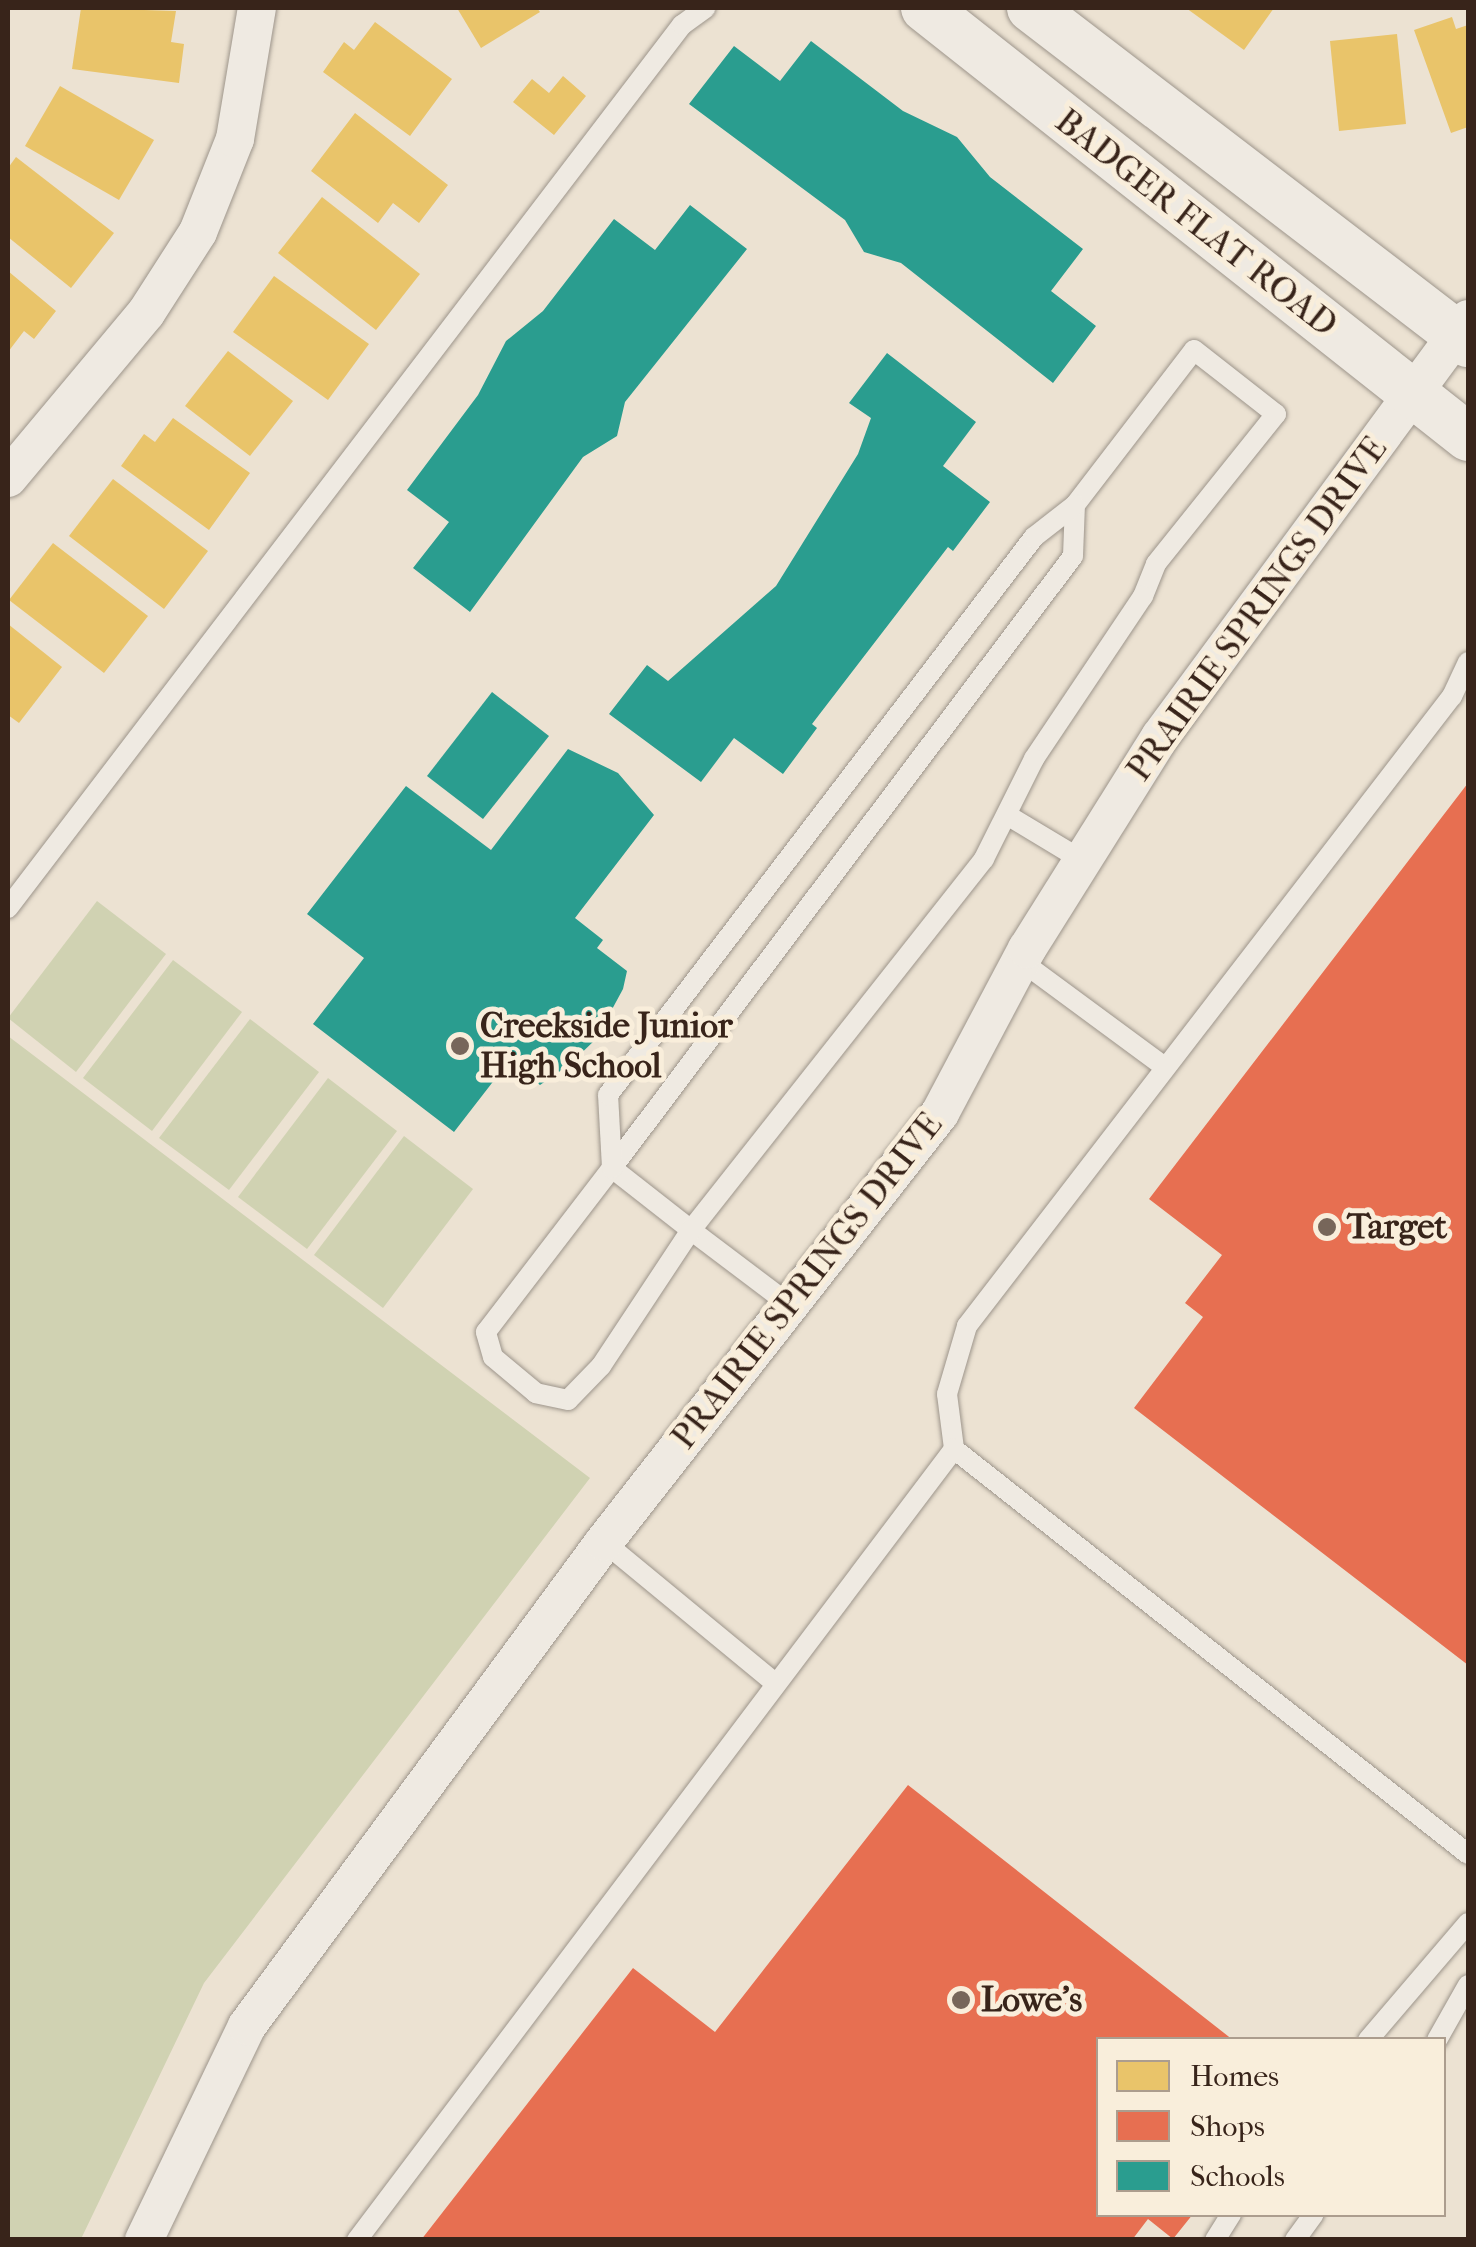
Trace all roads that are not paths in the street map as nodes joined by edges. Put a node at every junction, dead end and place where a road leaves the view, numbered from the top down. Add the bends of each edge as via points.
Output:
1 (257, 8) edge
2 (705, 8) edge
3 (925, 8) edge
4 (1031, 8) edge
5 (1465, 332) edge
6 (1412, 393) junction
7 (1468, 436) edge
8 (8, 478) edge
9 (1074, 505) junction
10 (1468, 662) edge
11 (1007, 816) junction
12 (1082, 860) junction
13 (8, 908) edge
14 (1021, 961) junction
15 (1165, 1068) junction
16 (612, 1168) junction
17 (691, 1230) junction
18 (790, 1304) junction
19 (954, 1450) junction
20 (604, 1542) junction
21 (775, 1683) junction
22 (1468, 1854) edge
23 (1468, 1923) edge
24 (1468, 1985) edge
25 (1371, 2037) edge
26 (1439, 2037) edge
27 (1229, 2217) edge
28 (1312, 2217) edge
29 (144, 2240) edge
30 (357, 2240) edge
31 (1215, 2240) edge
32 (1295, 2240) edge

1 - 8 street via 235,139 198,232 146,314
2 - 13 lane via 670,41
3 - 6 street, BADGER FLAT ROAD
4 - 5 street, BADGER FLAT ROAD
5 - 6 street, PRAIRIE SPRINGS DRIVE
6 - 7 street, BADGER FLAT ROAD
6 - 12 street, PRAIRIE SPRINGS DRIVE via 1160,737
9 - 11 lane via 1194,350 1276,414 1156,564 1143,596 1034,760
9 - 16 lane via 1073,556
9 - 16 lane via 1034,537 608,1095
10 - 15 lane via 1452,696
11 - 12 lane
11 - 17 lane via 972,875
12 - 14 street, PRAIRIE SPRINGS DRIVE
14 - 15 lane
14 - 18 street, PRAIRIE SPRINGS DRIVE via 940,1113
15 - 19 lane via 967,1326 946,1394
16 - 17 lane
16 - 17 lane via 486,1332 493,1357 536,1394 568,1400 601,1366
17 - 18 lane
18 - 20 street, PRAIRIE SPRINGS DRIVE
19 - 21 lane
19 - 22 lane
20 - 21 lane
20 - 29 street, PRAIRIE SPRINGS DRIVE via 247,2026
21 - 30 lane
23 - 25 lane
24 - 26 lane
27 - 31 lane
28 - 32 lane

